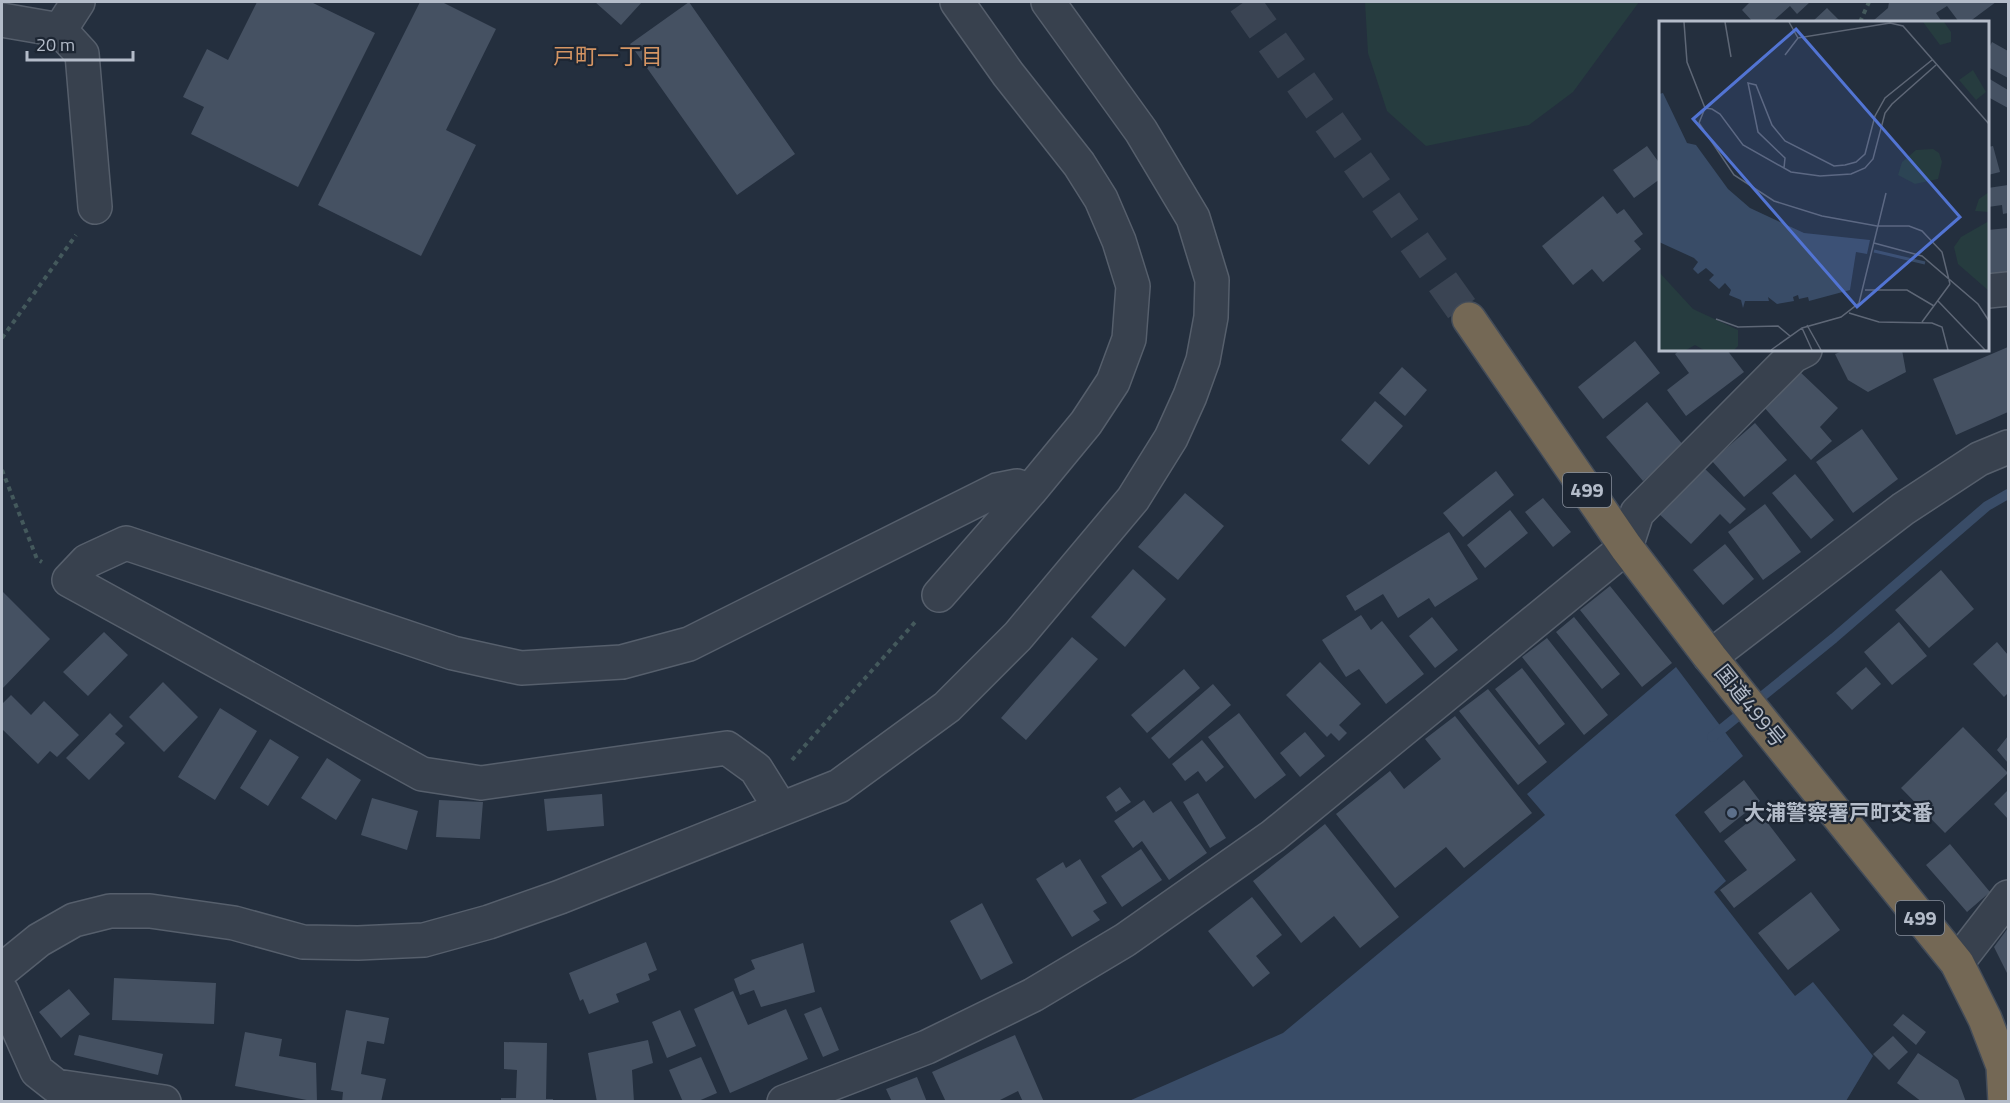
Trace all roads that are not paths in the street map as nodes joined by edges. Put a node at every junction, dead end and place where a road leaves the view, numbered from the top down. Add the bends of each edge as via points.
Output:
1 (78, 2) edge
2 (957, 2) edge
3 (1048, 2) edge
4 (2, 20) edge
5 (60, 30) junction
6 (95, 207) road end
7 (2008, 289) edge
8 (1989, 291) edge
9 (1469, 319) tunnel mouth
10 (1803, 351) edge
11 (2008, 447) edge
12 (1030, 491) junction
13 (1626, 547) junction
14 (939, 595) road end
15 (1710, 657) junction
16 (774, 798) junction
17 (2008, 897) edge
18 (1957, 963) junction
19 (2, 970) edge
20 (2, 992) edge
21 (165, 1101) edge
22 (784, 1101) edge
23 (2005, 1101) edge

1 - 5 street
2 - 12 street via 1090,181 1119,241 1133,286 1129,339 1113,382 1086,423
3 - 16 street via 1140,131 1193,218 1212,280 1211,317 1203,360 1171,438 1132,499 1018,636 947,707 839,786
4 - 5 street
5 - 6 street via 82,54
7 - 8 street
9 - 13 highway, 国道499号 / 499
10 - 13 street via 1793,356 1637,513
11 - 15 street via 1979,459 1903,509
12 - 14 street
12 - 16 street via 1017,486 998,490 689,644 622,662 521,668 453,653 126,543 87,561 69,580 422,774 480,783 727,748 756,769
13 - 15 highway, 国道499号 / 499
13 - 22 street via 1273,836 1125,940 1033,995 927,1047
15 - 18 highway, 国道499号 / 499
16 - 19 street via 560,897 424,940 303,942 234,923 150,911 110,911 74,920 39,940
17 - 18 street
18 - 23 highway, 国道499号 / 499 via 2003,1066
20 - 21 street via 37,1071 56,1086

